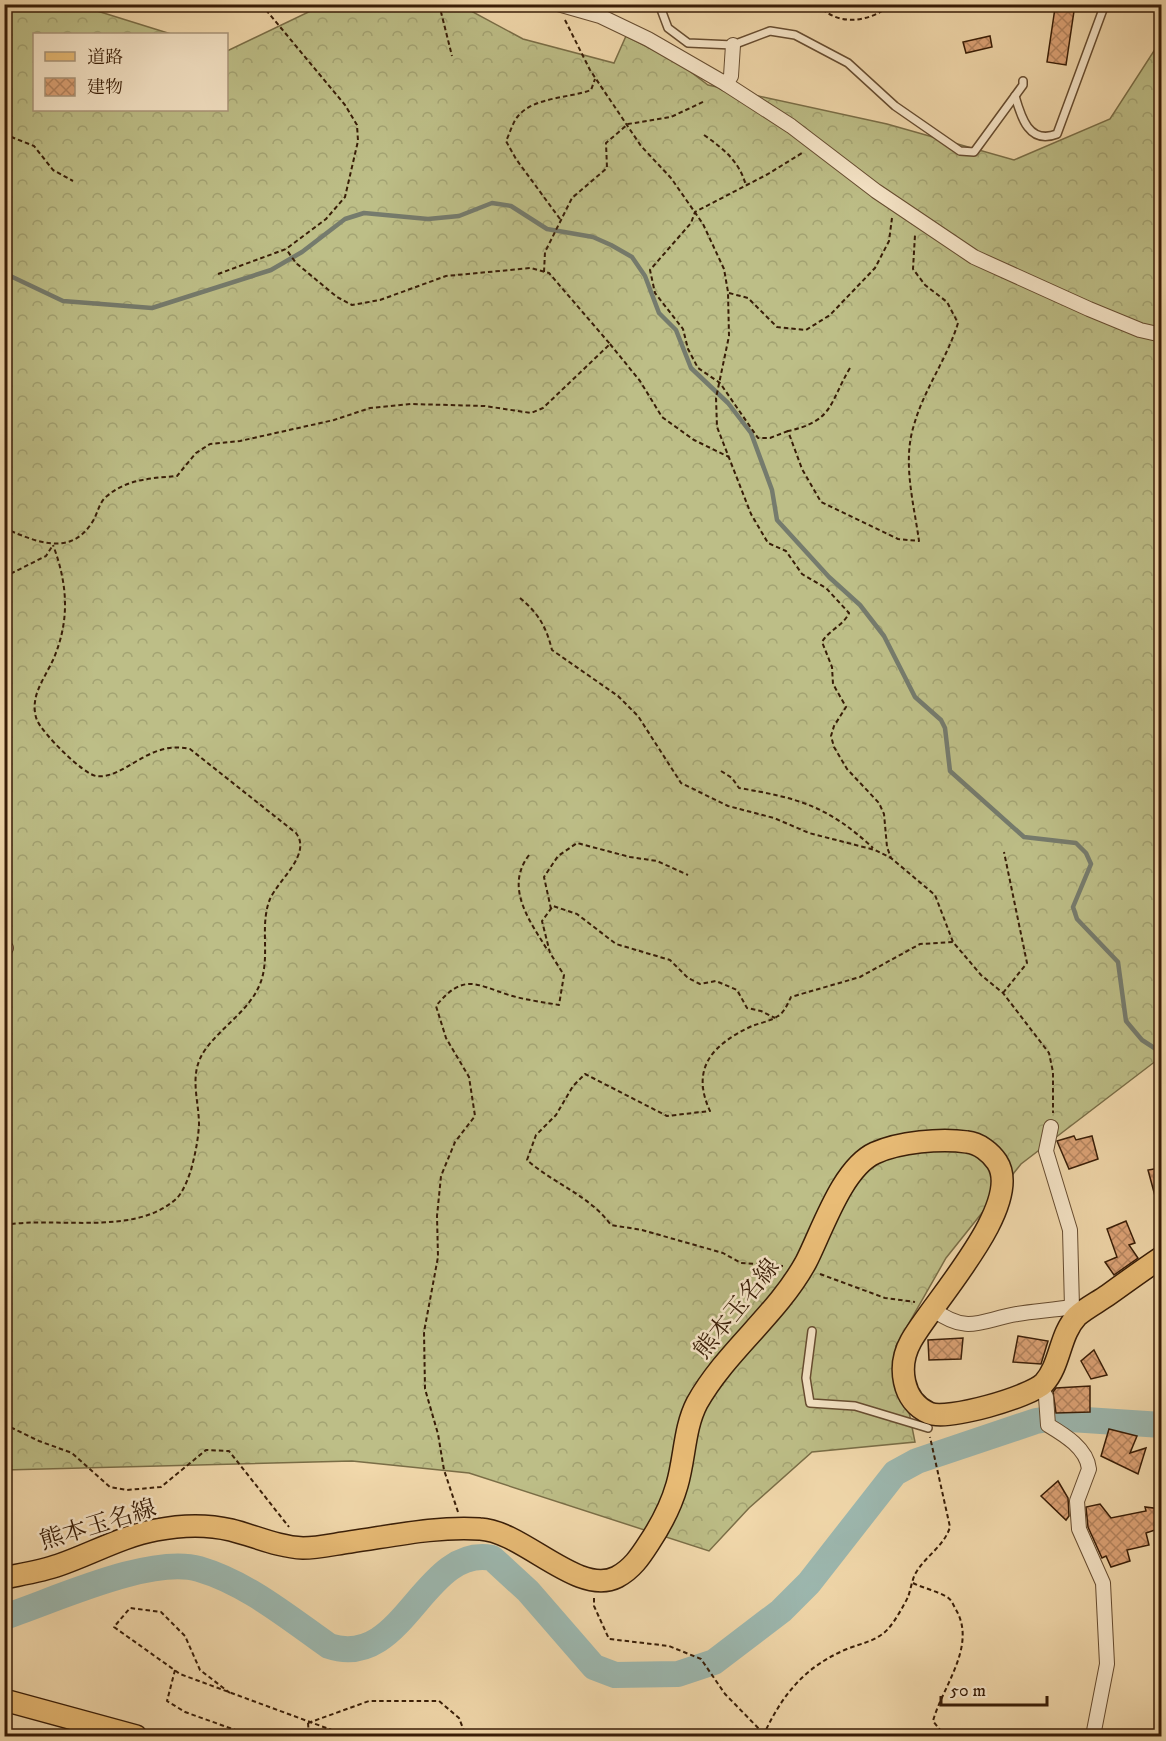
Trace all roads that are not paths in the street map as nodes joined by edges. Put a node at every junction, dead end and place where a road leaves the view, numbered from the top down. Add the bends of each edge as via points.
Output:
1 (658, 4) edge
2 (1105, 4) edge
3 (559, 5) edge
4 (734, 45) junction
5 (1023, 81) dead end
6 (726, 84) junction
7 (1016, 96) junction
8 (1161, 335) edge
9 (1051, 1127) road end
10 (1161, 1257) edge
11 (934, 1310) junction
12 (1076, 1311) junction
13 (812, 1331) dead end
14 (1041, 1387) junction
15 (928, 1428) dead end
16 (4, 1578) edge
17 (4, 1700) edge
18 (136, 1737) edge
19 (1093, 1737) edge

1 - 4 lane via 668,28 688,43
2 - 7 lane via 1057,134 1048,138 1034,134 1025,125
3 - 6 street via 600,16
4 - 6 street via 731,76
4 - 7 lane via 770,31 795,35 848,63 895,106 960,151 974,152
5 - 7 lane
6 - 8 street via 974,257 1089,309
9 - 12 street via 1046,1151 1070,1230
10 - 12 main road
11 - 12 street via 950,1322 983,1324 1015,1314
11 - 14 main road, 熊本玉名線 via 908,1344 904,1368 904,1387 910,1400 925,1412 940,1416 962,1412
11 - 16 main road, 熊本玉名線 via 980,1241 1003,1183 994,1158 971,1142 907,1145 878,1151 862,1160 842,1188 804,1266 778,1306 699,1400 690,1417 678,1483 664,1519 636,1563 613,1580 574,1575 504,1533 482,1529 305,1548 276,1544 228,1529 195,1526 152,1530 54,1567
12 - 14 main road via 1052,1372
13 - 15 lane via 807,1378 810,1403 855,1406
14 - 19 street via 1046,1397 1046,1419 1070,1438 1089,1463 1077,1501 1079,1529 1103,1583 1107,1664
17 - 18 main road

